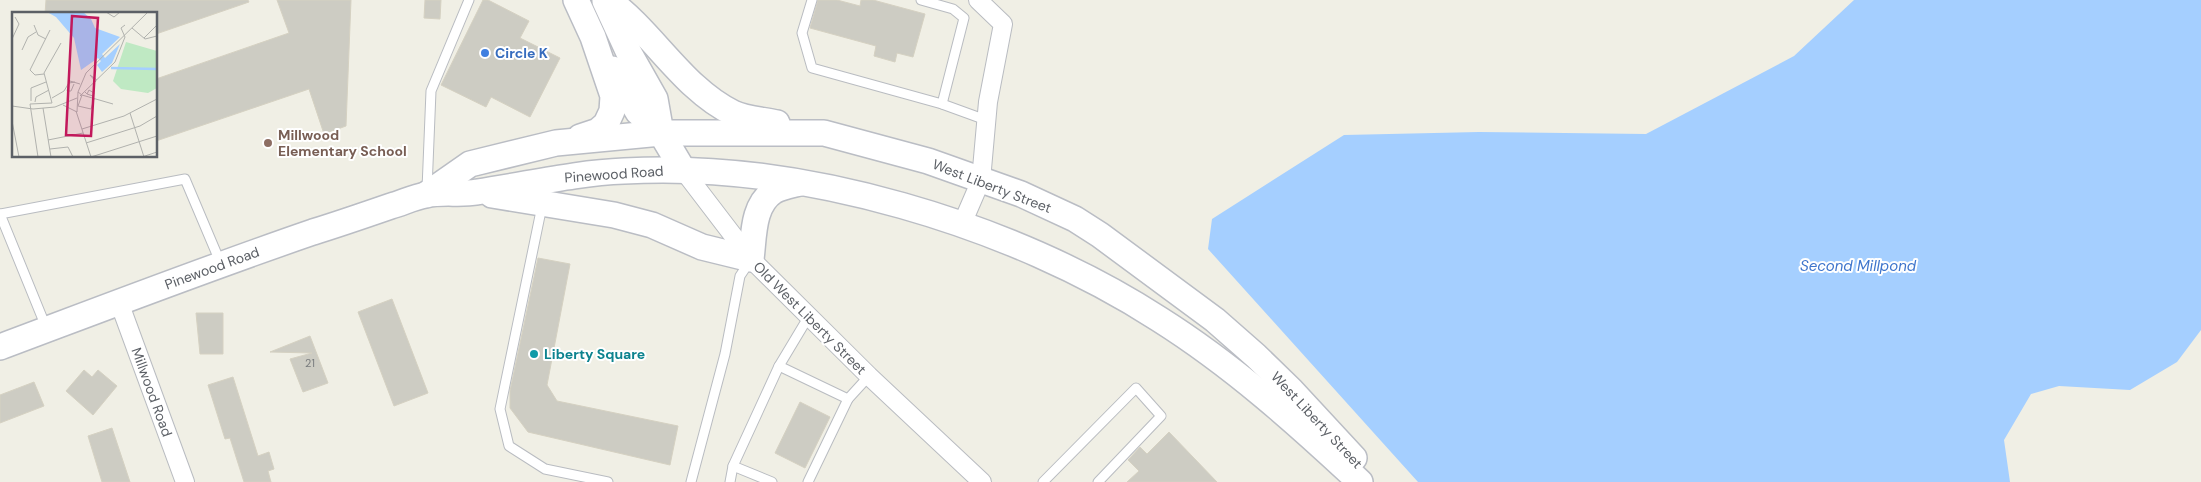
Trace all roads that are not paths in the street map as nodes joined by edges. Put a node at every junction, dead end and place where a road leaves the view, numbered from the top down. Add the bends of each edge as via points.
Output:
1 (469, 0) edge
2 (576, 0) edge
3 (607, 0) edge
4 (812, 0) edge
5 (921, 0) edge
6 (978, 0) edge
7 (940, 2) edge
8 (593, 37) junction
9 (942, 104) junction
10 (986, 120) junction
11 (661, 133) junction
12 (824, 133) junction
13 (556, 143) junction
14 (684, 170) junction
15 (981, 180) junction
16 (800, 182) junction
17 (475, 192) junction
18 (426, 194) junction
19 (542, 203) junction
20 (0, 214) edge
21 (962, 224) junction
22 (751, 259) junction
23 (221, 264) junction
24 (119, 302) junction
25 (809, 316) junction
26 (47, 329) junction
27 (0, 347) edge
28 (779, 366) junction
29 (869, 376) junction
30 (848, 399) junction
31 (733, 466) junction
32 (185, 482) edge
33 (608, 482) edge
34 (690, 482) edge
35 (730, 482) edge
36 (772, 482) edge
37 (808, 482) edge
38 (982, 482) edge
39 (1043, 482) edge
40 (1098, 482) edge
41 (1360, 482) edge
42 (1374, 482) edge

1 - 18 lane via 431,91
2 - 8 main road
3 - 11 main road via 629,53 655,98
3 - 12 main road via 626,12 689,80 733,113
4 - 9 lane via 802,33 812,68
5 - 7 lane
6 - 10 street via 1003,24
7 - 9 lane via 964,18
8 - 11 main road via 638,112
8 - 13 main road via 613,96 612,110 606,124 598,131
9 - 10 lane
10 - 15 street
11 - 12 main road, West Liberty Street
11 - 13 main road, Pinewood Road
11 - 14 main road, Old West Liberty Street
12 - 15 main road, West Liberty Street via 928,161
13 - 18 main road, Pinewood Road via 470,164
14 - 16 main road, West Liberty Street
14 - 17 main road, Pinewood Road via 623,170
14 - 22 street, Old West Liberty Street
15 - 21 street
15 - 42 main road, West Liberty Street via 1075,219 1208,315 1292,390
16 - 21 main road, West Liberty Street
16 - 22 main road via 774,191 764,202 755,220
17 - 18 main road, Pinewood Road
17 - 19 main road
18 - 23 main road, Pinewood Road
19 - 22 main road via 652,225 702,247
19 - 33 lane via 500,409 508,446 545,469
20 - 23 lane via 185,179
20 - 26 lane
21 - 41 main road, West Liberty Street via 1060,264 1155,316 1255,389
22 - 25 street, Old West Liberty Street
22 - 34 lane via 740,276 725,354
23 - 24 main road, Pinewood Road
24 - 26 main road, Pinewood Road
24 - 32 street, Millwood Road
25 - 28 lane
25 - 29 street, Old West Liberty Street
26 - 27 main road, Pinewood Road
28 - 30 lane
28 - 31 lane
29 - 30 lane
29 - 38 street, Old West Liberty Street
30 - 37 lane
31 - 35 lane
31 - 36 lane
39 - 40 lane via 1136,388 1161,416

